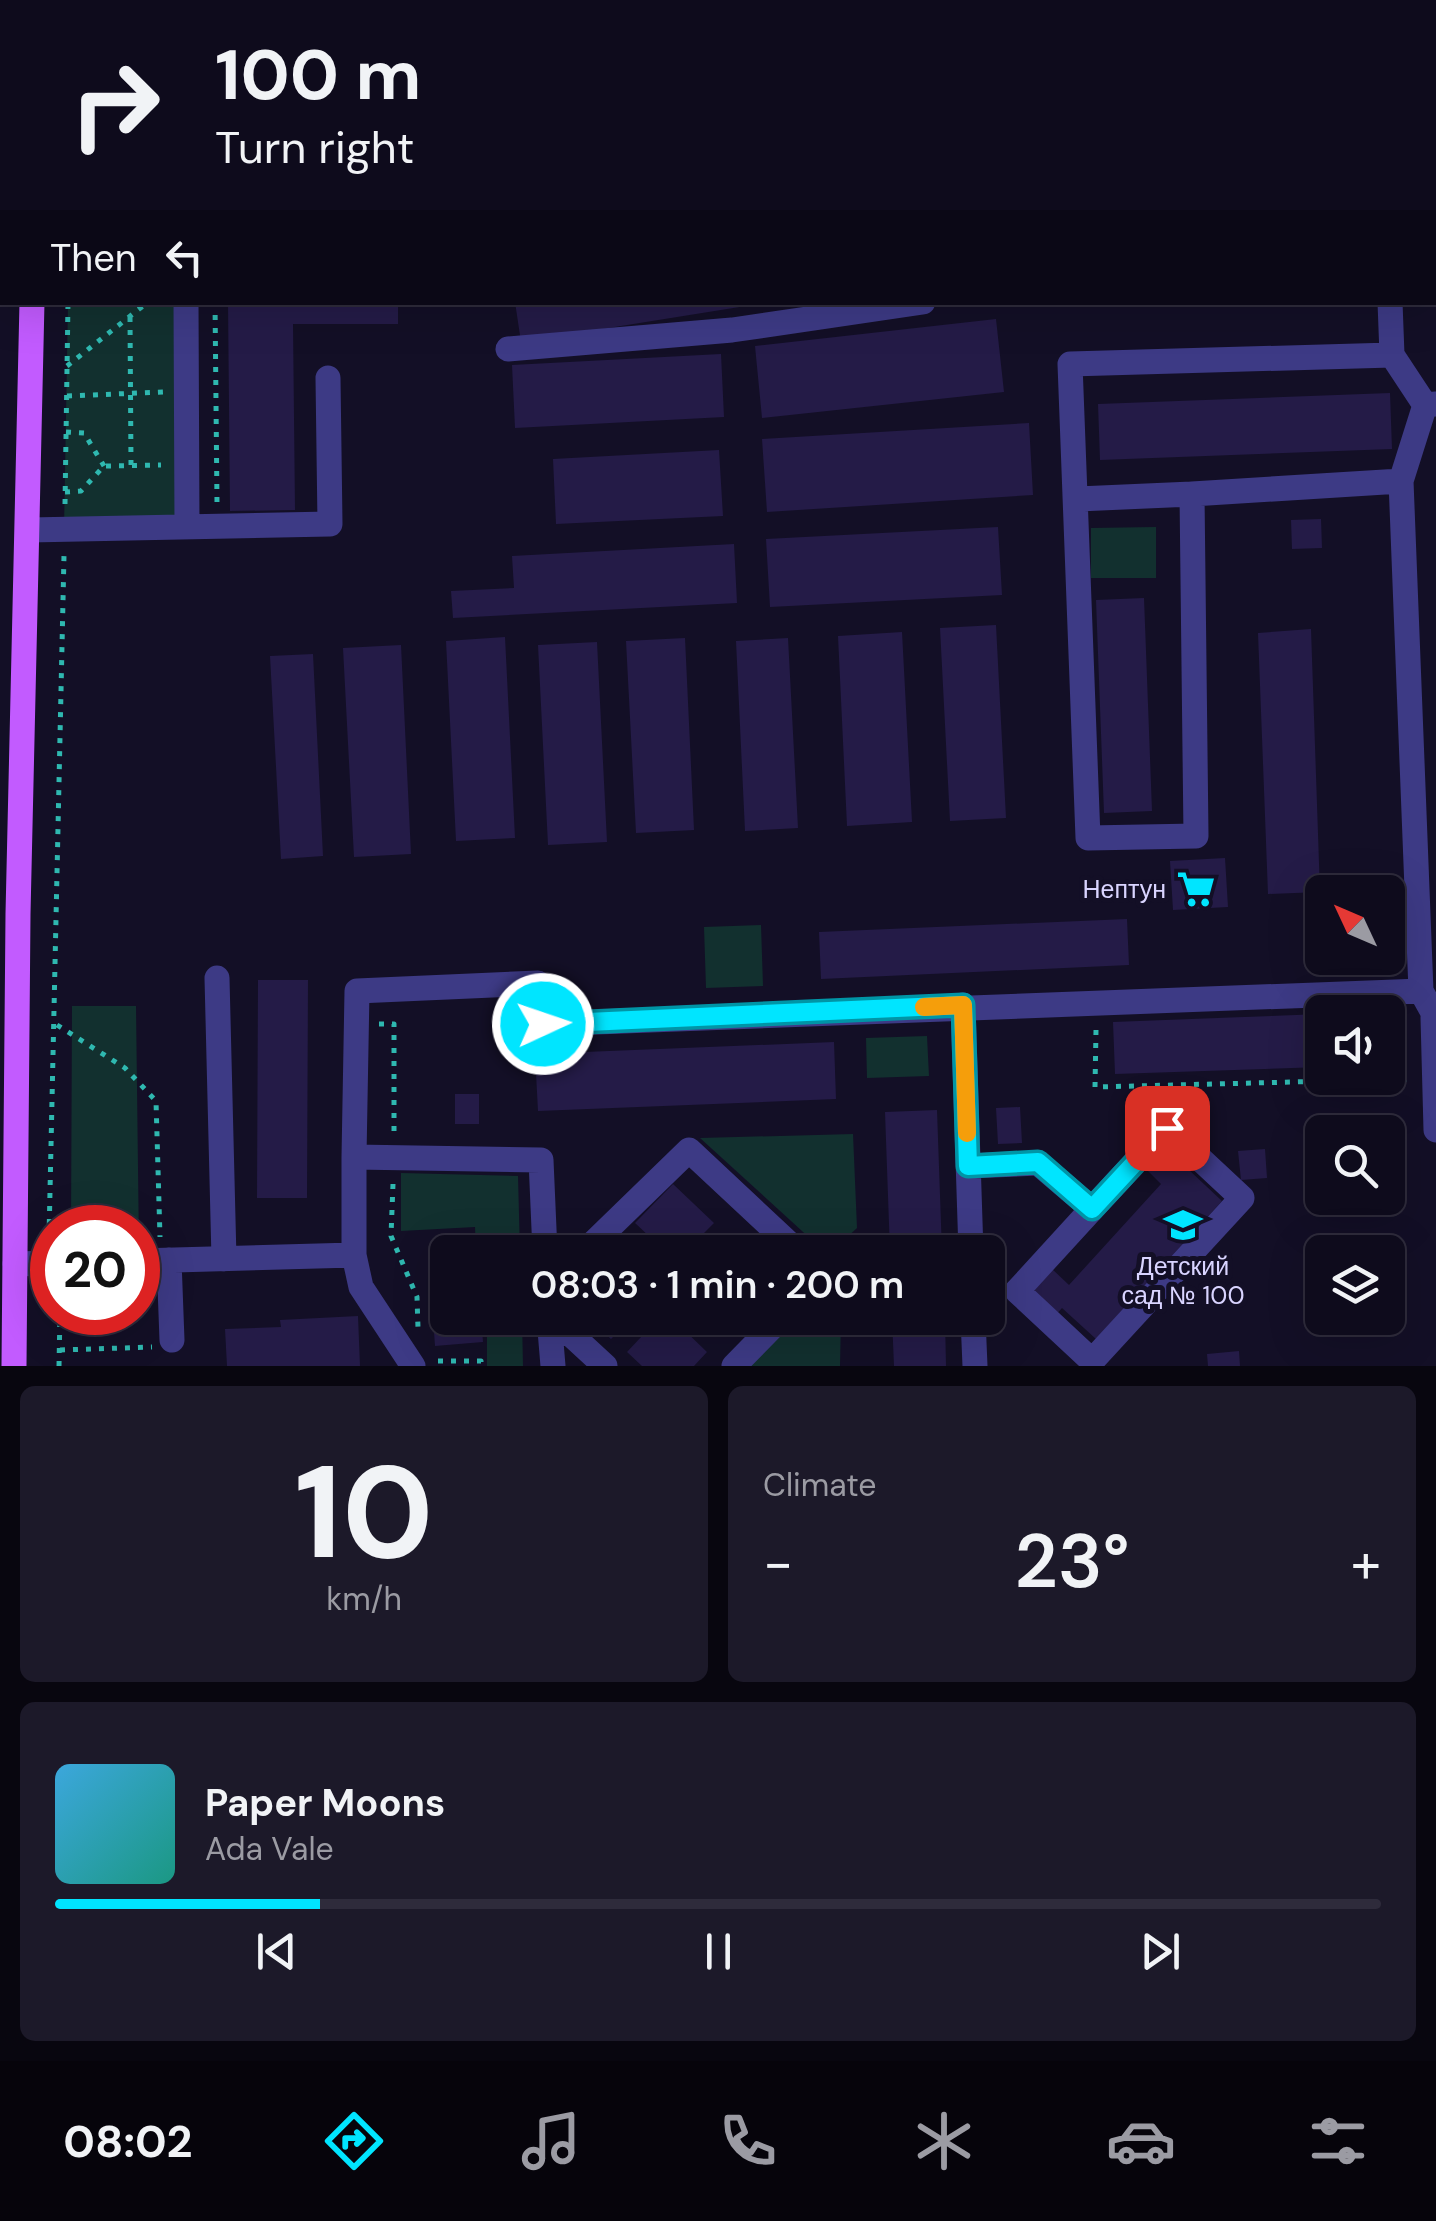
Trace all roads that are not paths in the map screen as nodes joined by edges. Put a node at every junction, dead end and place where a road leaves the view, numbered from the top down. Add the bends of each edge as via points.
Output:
1 (32, 305) edge
2 (186, 305) edge
3 (903, 305) edge
4 (1390, 305) edge
5 (508, 349) dead end
6 (1392, 355) junction
7 (328, 378) dead end
8 (1431, 405) edge
9 (1400, 482) junction
10 (1192, 494) junction
11 (1078, 499) junction
12 (187, 527) junction
13 (29, 530) junction
14 (217, 978) dead end
15 (1421, 991) junction
16 (963, 1005) junction
17 (1434, 1018) edge
18 (1434, 1078) edge
19 (1436, 1130) edge
20 (354, 1157) junction
21 (968, 1166) junction
22 (1092, 1209) junction
23 (545, 1235) edge
24 (602, 1235) edge
25 (780, 1235) edge
26 (970, 1235) edge
27 (354, 1256) junction
28 (224, 1259) junction
29 (160, 1260) edge
30 (15, 1264) junction
31 (30, 1264) edge
32 (160, 1286) edge
33 (552, 1335) edge
34 (570, 1335) edge
35 (764, 1335) edge
36 (974, 1335) edge
37 (169, 1343) road end
38 (424, 1363) edge
39 (14, 1366) edge
40 (553, 1366) edge
41 (604, 1366) edge
42 (734, 1366) edge
43 (975, 1366) edge

1 - 13 main road
2 - 12 lane
3 - 5 lane via 732,330
4 - 6 lane
6 - 8 lane
6 - 11 lane via 1070,364
7 - 12 lane via 330,524
8 - 9 lane
9 - 10 lane
9 - 15 lane
10 - 11 lane
10 - 11 lane via 1196,836 1088,838
12 - 13 lane
13 - 30 main road
14 - 28 lane
15 - 16 lane
15 - 17 lane
16 - 20 lane via 543,1024 538,984 356,990
16 - 21 lane
17 - 18 lane
18 - 19 lane
20 - 23 lane via 541,1160
20 - 27 lane
21 - 22 lane via 1038,1162
21 - 26 lane
22 - 22 lane via 1017,1291 1092,1361 1242,1198 1167,1128
24 - 25 lane via 689,1150
27 - 28 lane
27 - 38 lane via 360,1287
28 - 29 lane
30 - 31 lane
30 - 39 main road
32 - 37 lane
33 - 40 lane
34 - 41 lane
35 - 42 lane
36 - 43 lane

